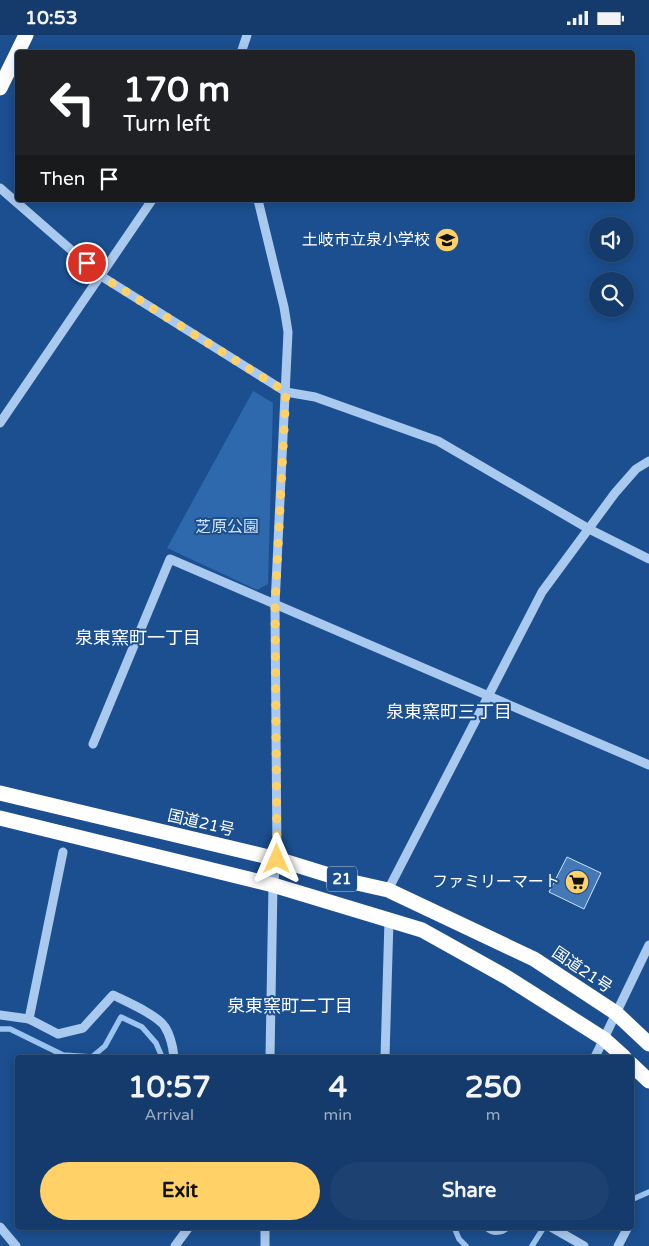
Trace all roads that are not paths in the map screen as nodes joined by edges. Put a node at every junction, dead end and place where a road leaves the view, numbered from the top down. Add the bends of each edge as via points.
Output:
1 (26, 35) edge
2 (247, 35) edge
3 (19, 50) edge
4 (242, 50) edge
5 (15, 57) edge
6 (0, 88) edge
7 (0, 188) edge
8 (15, 201) edge
9 (16, 202) edge
10 (151, 202) edge
11 (258, 202) edge
12 (101, 276) junction
13 (286, 392) junction
14 (0, 423) edge
15 (649, 461) edge
16 (589, 529) junction
17 (649, 559) edge
18 (275, 605) junction
19 (487, 697) junction
20 (93, 744) dead end
21 (649, 765) edge
22 (0, 793) edge
23 (0, 818) edge
24 (63, 852) dead end
25 (277, 859) junction
26 (273, 885) junction
27 (388, 890) junction
28 (389, 920) junction
29 (649, 945) edge
30 (616, 1013) junction
31 (0, 1015) edge
32 (30, 1019) junction
33 (604, 1039) junction
34 (649, 1044) edge
35 (174, 1055) edge
36 (270, 1055) edge
37 (385, 1055) edge
38 (596, 1055) edge
39 (622, 1055) edge
40 (634, 1068) edge
41 (649, 1081) edge
42 (0, 1227) edge
43 (187, 1230) edge
44 (265, 1230) edge
45 (556, 1230) edge
46 (626, 1230) edge
47 (16, 1246) edge
48 (175, 1246) edge
49 (265, 1246) edge
50 (584, 1246) edge
51 (618, 1246) edge

1 - 3 highway
2 - 4 street
5 - 6 highway
7 - 8 street
9 - 12 street
10 - 12 street
11 - 13 street via 288,332
12 - 13 street
12 - 14 street
13 - 16 street via 315,397 438,441
13 - 18 street
15 - 16 street via 636,469
16 - 17 street
16 - 19 street via 542,591
18 - 19 street
18 - 20 street via 170,559
18 - 25 street
19 - 21 street
19 - 27 street
22 - 25 highway, 国道21号 / 21
23 - 26 highway, 21
24 - 32 street
25 - 26 street
25 - 27 highway, 国道21号 / 21
26 - 28 highway, 21
26 - 36 street
27 - 30 highway, 国道21号 / 21 via 534,959
28 - 33 highway, 21 via 422,930 508,978
28 - 37 street
29 - 30 street
30 - 33 street
30 - 34 highway, 国道21号 / 21
31 - 32 street
32 - 35 street via 58,1034 83,1028 113,995 146,1011 164,1025
33 - 38 street
33 - 39 highway, 21
40 - 41 highway
42 - 47 street
43 - 48 street
44 - 49 street
45 - 50 street
46 - 51 street

